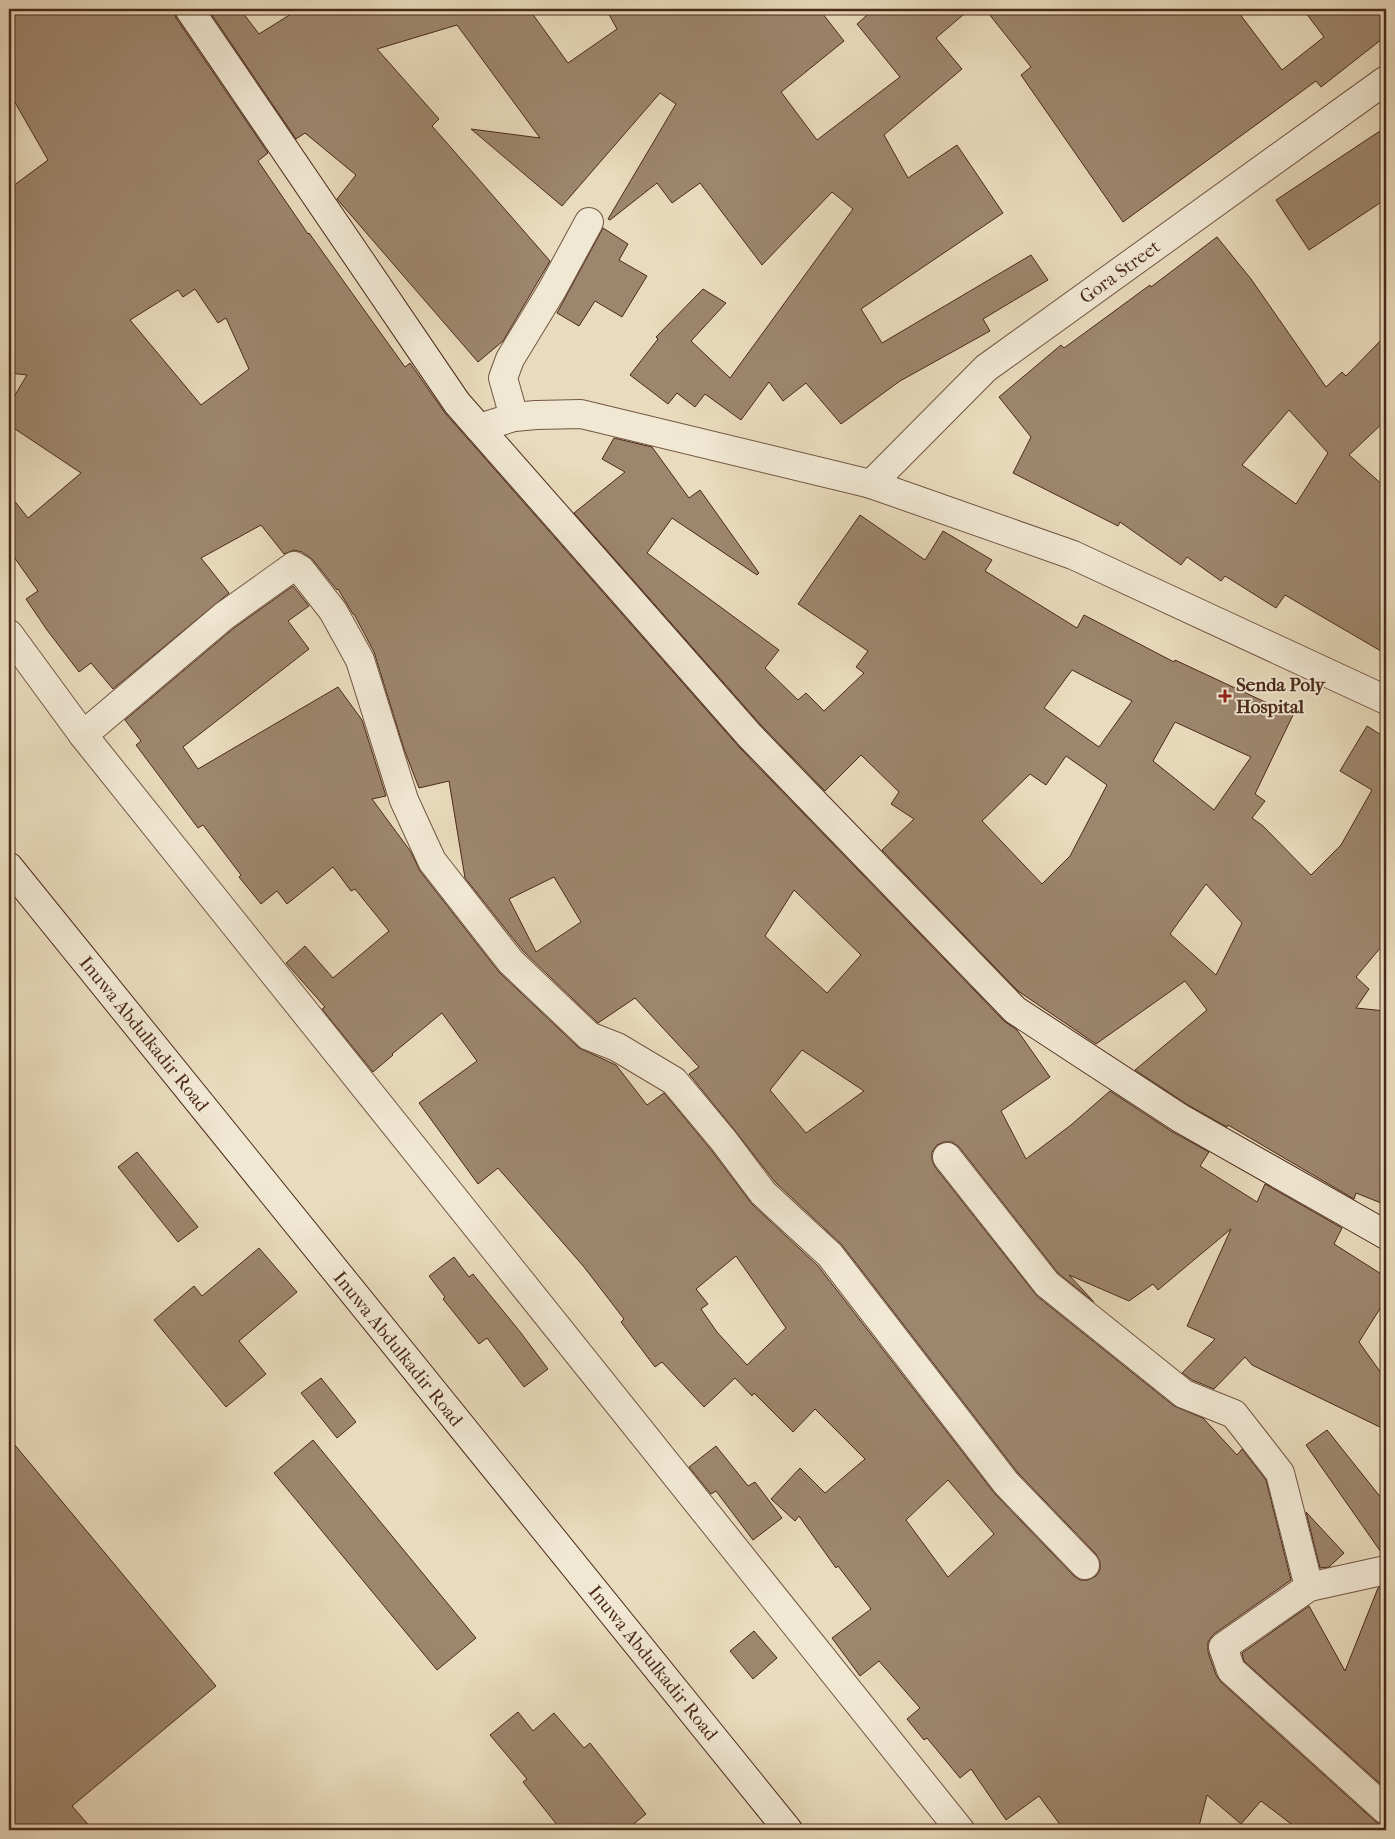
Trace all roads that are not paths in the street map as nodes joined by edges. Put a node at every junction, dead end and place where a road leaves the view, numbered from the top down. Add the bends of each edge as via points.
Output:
1 (189, 9) edge
2 (1386, 80) edge
3 (589, 222) dead end
4 (514, 417) junction
5 (479, 428) junction
6 (871, 484) junction
7 (9, 634) edge
8 (1386, 700) edge
9 (83, 735) junction
10 (9, 867) edge
11 (947, 1157) dead end
12 (1386, 1235) edge
13 (1085, 1564) dead end
14 (1386, 1570) edge
15 (1309, 1587) junction
16 (1386, 1810) edge
17 (788, 1830) edge
18 (960, 1830) edge

1 - 5 street via 457,403
2 - 6 street, Gora Street via 986,368
3 - 4 street via 510,359 503,378
4 - 5 street
4 - 6 street via 581,414
5 - 12 street via 750,736 1015,1010 1180,1118
6 - 8 street via 1073,555
7 - 9 street
9 - 13 street via 224,616 294,566 301,570 333,611 360,660 404,800 432,861 510,962 589,1036 617,1047 674,1082 764,1193 830,1255 1006,1483
9 - 18 street
10 - 17 street, Inuwa Abdulkadir Road
11 - 15 street via 1047,1284 1184,1394 1234,1414 1280,1473
14 - 15 street
15 - 16 street via 1223,1647 1230,1670

